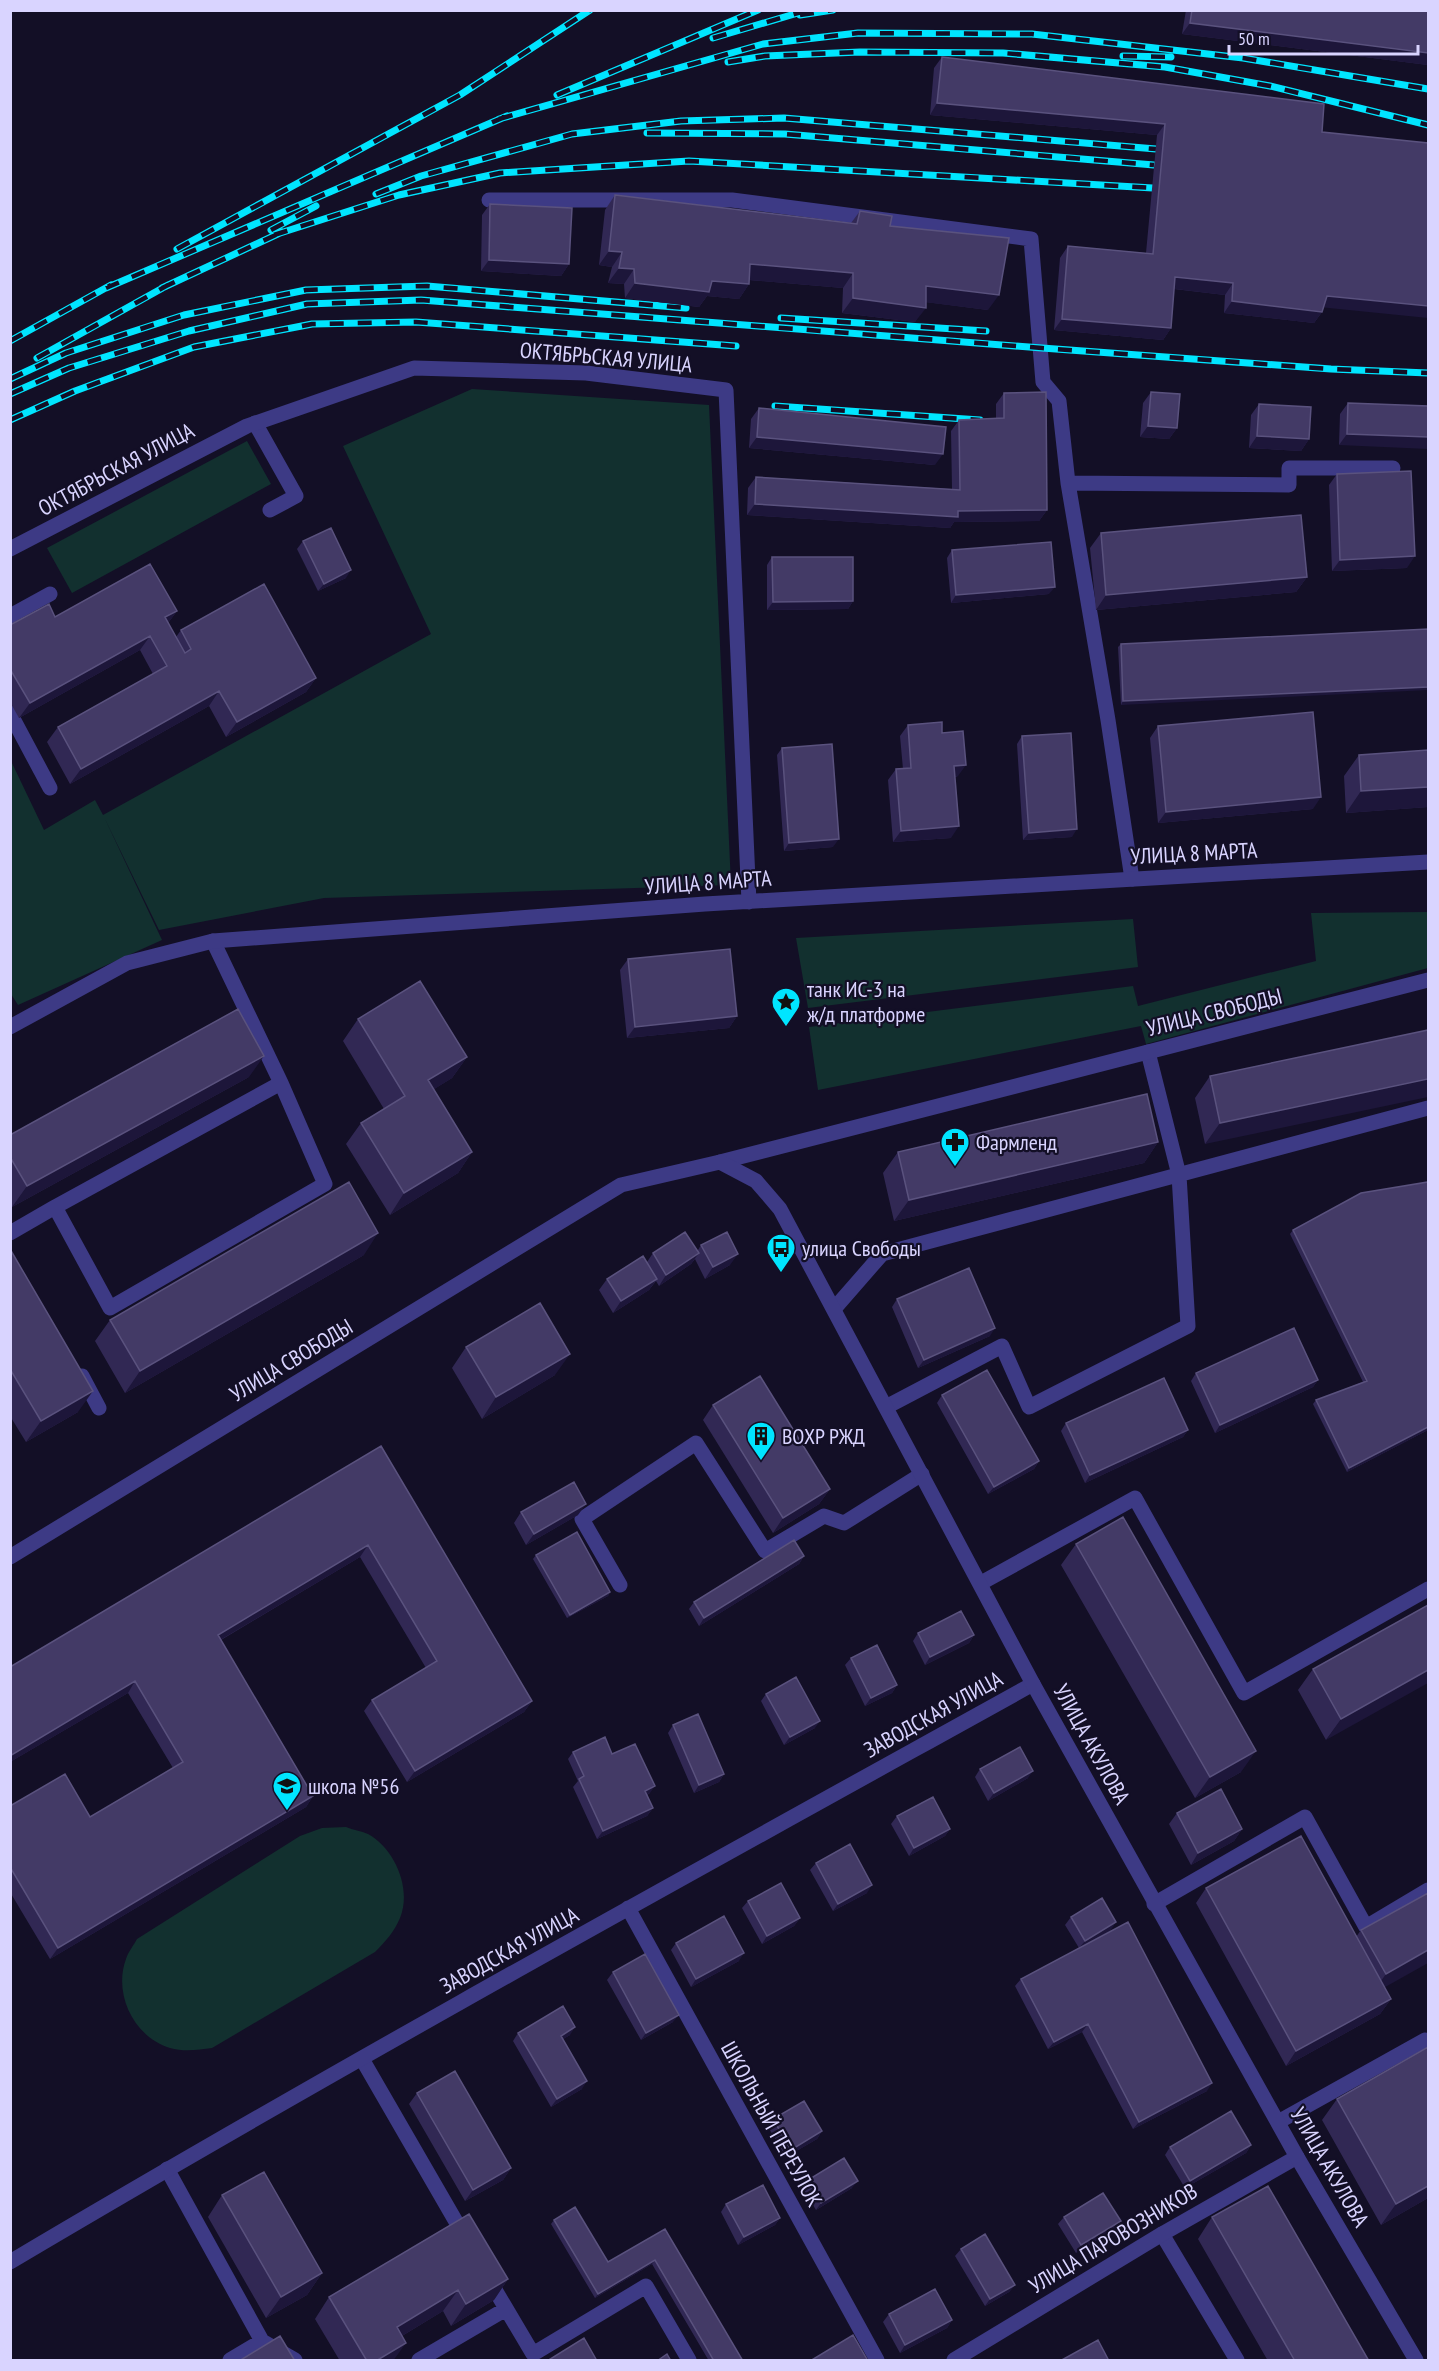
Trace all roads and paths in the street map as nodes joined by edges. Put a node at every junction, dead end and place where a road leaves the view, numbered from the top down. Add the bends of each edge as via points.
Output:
1 (489, 200) dead end
2 (255, 423) junction
3 (1393, 468) dead end
4 (1068, 483) junction
5 (270, 510) dead end
6 (10, 549) edge
7 (50, 594) dead end
8 (10, 616) edge
9 (10, 713) edge
10 (50, 788) dead end
11 (1428, 862) edge
12 (1132, 879) junction
13 (749, 902) junction
14 (213, 941) junction
15 (1428, 980) edge
16 (10, 1027) edge
17 (1148, 1052) junction
18 (281, 1083) junction
19 (1428, 1108) edge
20 (720, 1162) junction
21 (1179, 1175) junction
22 (55, 1207) junction
23 (10, 1233) edge
24 (834, 1310) junction
25 (76, 1366) edge
26 (886, 1407) junction
27 (99, 1408) dead end
28 (922, 1474) junction
29 (10, 1557) edge
30 (981, 1583) junction
31 (620, 1585) dead end
32 (1428, 1589) edge
33 (1033, 1684) junction
34 (1428, 1890) edge
35 (1154, 1904) junction
36 (628, 1908) junction
37 (1428, 2046) edge
38 (362, 2059) junction
39 (1278, 2122) junction
40 (1298, 2157) junction
41 (167, 2169) junction
42 (1162, 2234) junction
43 (471, 2249) edge
44 (10, 2262) edge
45 (483, 2269) edge
46 (506, 2308) junction
47 (262, 2341) junction
48 (230, 2361) edge
49 (295, 2361) edge
50 (419, 2361) edge
51 (689, 2361) edge
52 (877, 2361) edge
53 (954, 2361) edge
54 (1237, 2361) edge
55 (1416, 2361) edge

1 - 4 street via 732,200 1031,238 1044,382 1059,401
2 - 5 street via 296,496
2 - 6 street, ОКТЯБРЬСКАЯ УЛИЦА
2 - 13 street, ОКТЯБРЬСКАЯ УЛИЦА via 414,368 586,373 726,390
3 - 4 street via 1289,468 1289,485
4 - 12 street
7 - 8 street
9 - 10 street
11 - 12 street, УЛИЦА 8 МАРТА
12 - 13 street, УЛИЦА 8 МАРТА
13 - 14 street, УЛИЦА 8 МАРТА
14 - 16 street, УЛИЦА 8 МАРТА via 127,963
14 - 18 street
15 - 17 street, УЛИЦА СВОБОДЫ
17 - 20 street, УЛИЦА СВОБОДЫ
17 - 21 street
18 - 22 street
18 - 22 street via 325,1184 110,1308
19 - 21 street
20 - 24 street, УЛИЦА АКУЛОВА via 756,1181 780,1209
20 - 29 street, УЛИЦА СВОБОДЫ via 621,1185
21 - 24 street via 882,1254
21 - 26 street via 1188,1326 1029,1407 1002,1346
22 - 23 street
24 - 26 street, УЛИЦА АКУЛОВА
25 - 27 street
26 - 28 street, УЛИЦА АКУЛОВА
28 - 30 street, УЛИЦА АКУЛОВА
28 - 31 street via 844,1523 824,1516 765,1551 696,1443 582,1519
30 - 32 street via 1135,1498 1244,1693
30 - 33 street, УЛИЦА АКУЛОВА
33 - 35 street, УЛИЦА АКУЛОВА
33 - 36 street, ЗАВОДСКАЯ УЛИЦА
34 - 35 street via 1366,1927 1305,1817
35 - 39 street, УЛИЦА АКУЛОВА
36 - 38 street, ЗАВОДСКАЯ УЛИЦА
36 - 52 street, ШКОЛЬНЫЙ ПЕРЕУЛОК
37 - 39 street via 1425,2040
38 - 41 street, ЗАВОДСКАЯ УЛИЦА
38 - 43 street
39 - 40 street, УЛИЦА АКУЛОВА
40 - 42 street, УЛИЦА ПАРОВОЗНИКОВ
40 - 55 street, УЛИЦА АКУЛОВА
41 - 44 street, ЗАВОДСКАЯ УЛИЦА
41 - 47 street
42 - 53 street, УЛИЦА ПАРОВОЗНИКОВ
42 - 54 street
45 - 46 street
46 - 50 street
46 - 51 street via 532,2354 646,2286
47 - 48 street
47 - 49 street

